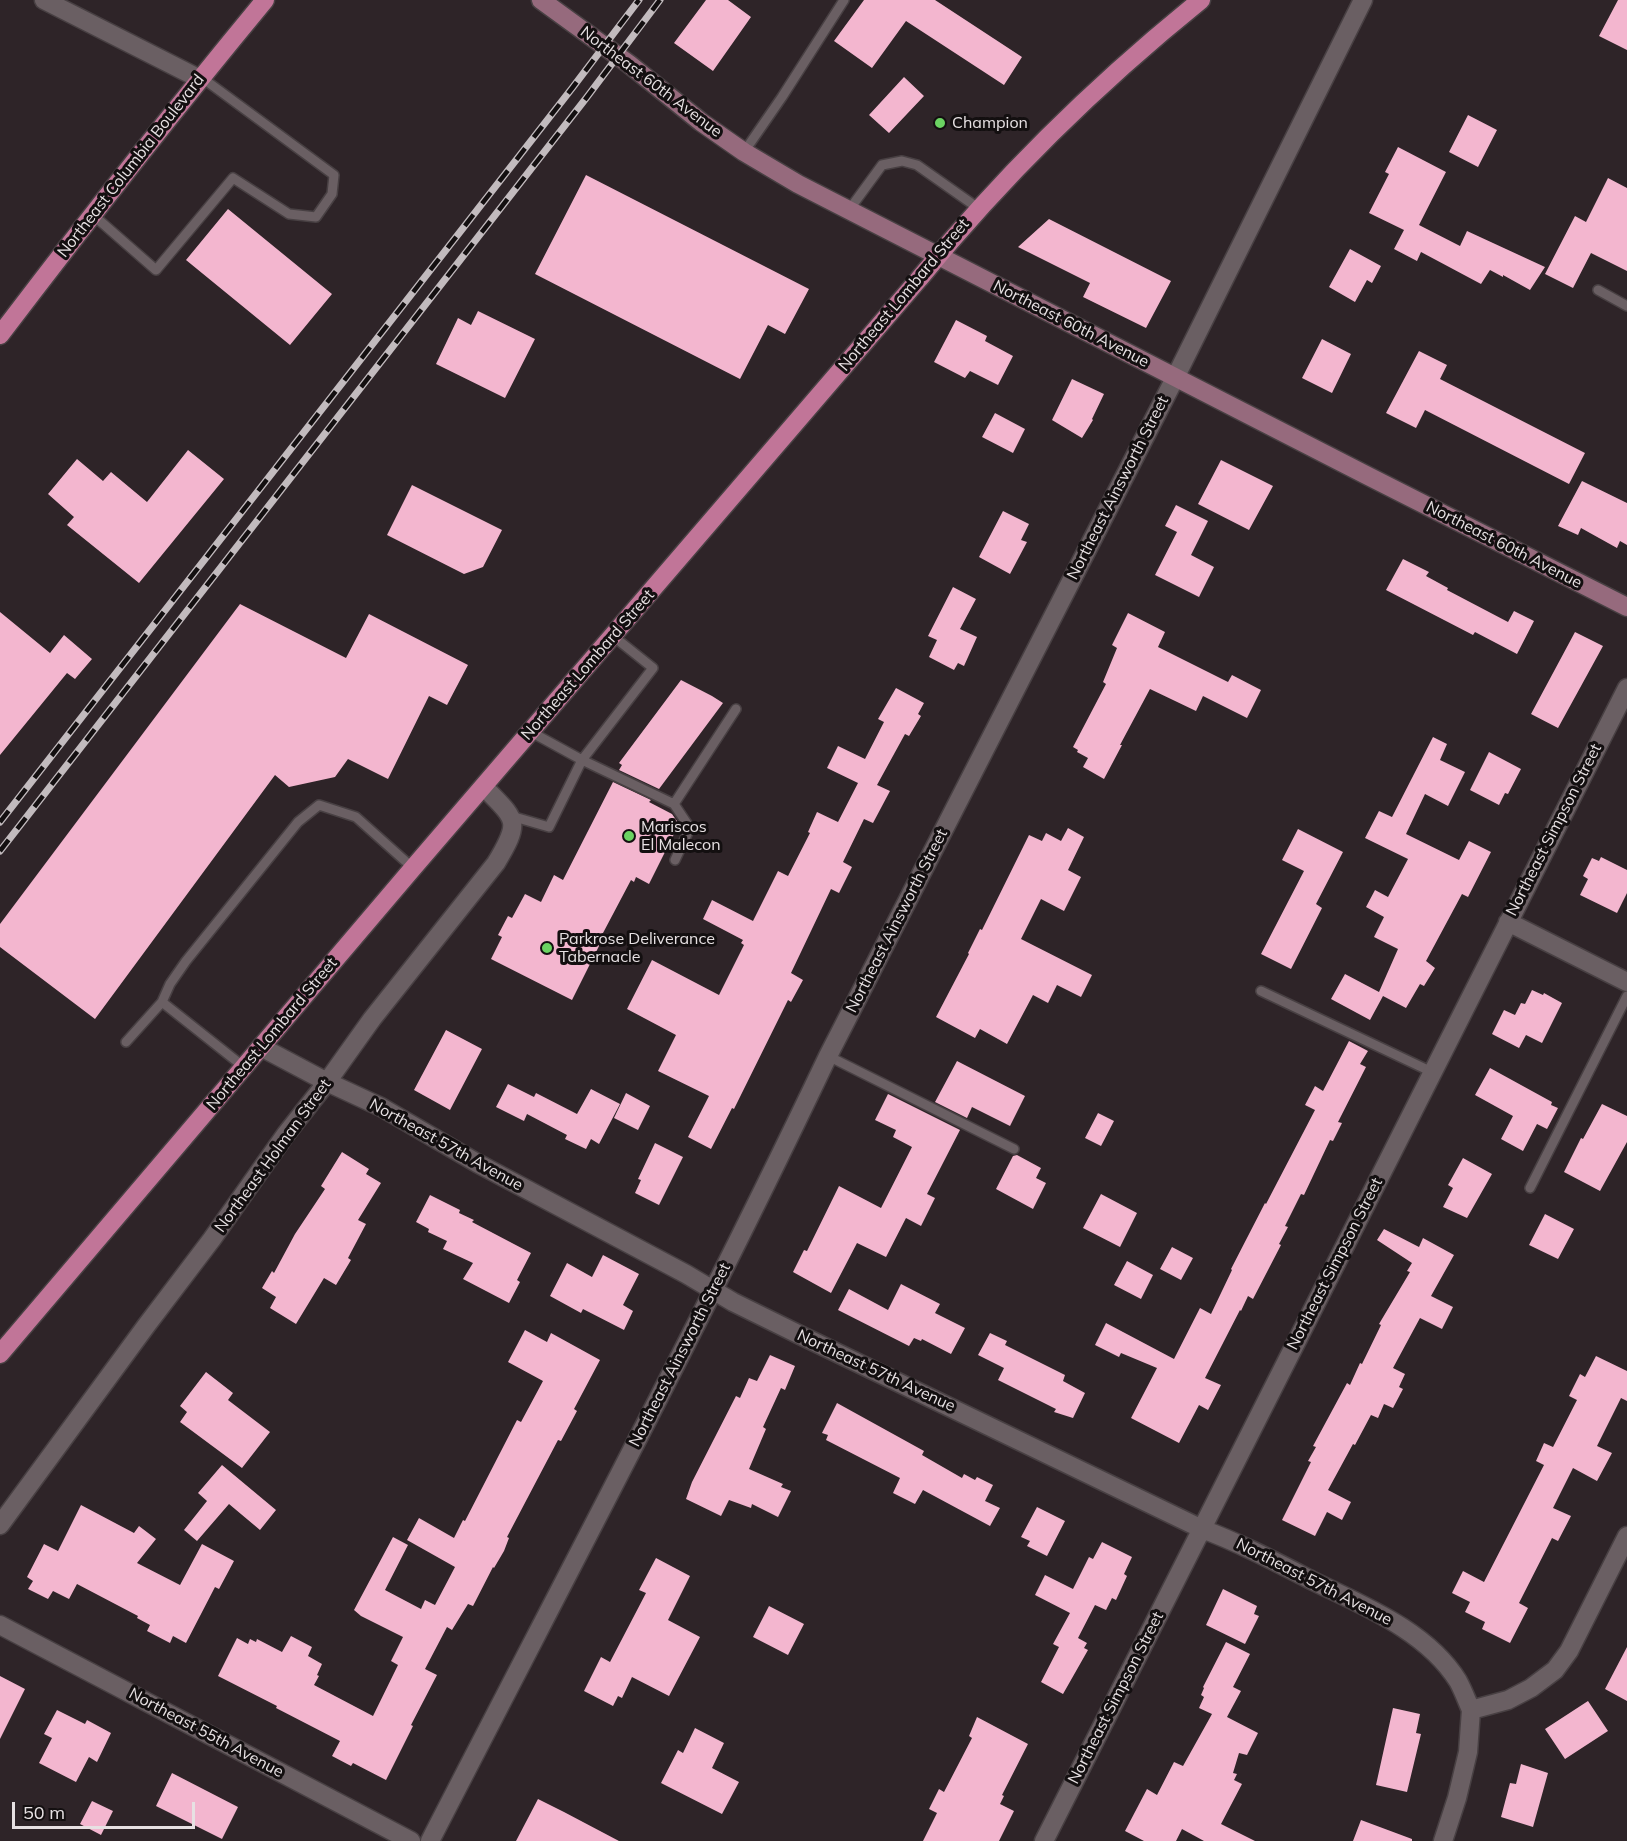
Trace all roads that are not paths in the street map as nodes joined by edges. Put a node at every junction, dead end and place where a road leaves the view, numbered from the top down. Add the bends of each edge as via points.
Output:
1 (44, 0) edge
2 (265, 0) edge
3 (541, 0) edge
4 (844, 0) edge
5 (1202, 0) edge
6 (1363, 0) edge
7 (200, 78) junction
8 (744, 152) junction
9 (978, 208) junction
10 (849, 210) junction
11 (92, 214) junction
12 (937, 256) junction
13 (1598, 290) dead end
14 (1627, 306) edge
15 (0, 336) edge
16 (1175, 378) junction
17 (1627, 607) edge
18 (613, 636) junction
19 (1627, 688) edge
20 (736, 709) dead end
21 (531, 732) junction
22 (582, 760) junction
23 (484, 787) junction
24 (674, 804) junction
25 (511, 816) junction
26 (675, 860) dead end
27 (413, 868) junction
28 (1508, 922) junction
29 (1627, 982) edge
30 (1261, 991) dead end
31 (1627, 996) edge
32 (162, 1002) junction
33 (126, 1042) dead end
34 (261, 1047) junction
35 (828, 1056) junction
36 (244, 1067) junction
37 (1432, 1072) junction
38 (327, 1082) junction
39 (1014, 1149) dead end
40 (1530, 1188) dead end
41 (713, 1290) junction
42 (0, 1354) edge
43 (0, 1525) edge
44 (1202, 1529) junction
45 (1627, 1536) edge
46 (0, 1625) edge
47 (1471, 1710) junction
48 (411, 1841) edge
49 (430, 1841) edge
50 (1044, 1841) edge
51 (1443, 1841) edge

1 - 7 street
2 - 7 main road, Northeast Columbia Boulevard
3 - 8 street, Northeast 60th Avenue
4 - 8 lane
5 - 9 main road, Northeast Lombard Street via 1092,94
6 - 16 street, Northeast Ainsworth Street
7 - 11 main road, Northeast Columbia Boulevard
7 - 11 lane via 334,175 332,194 316,217 289,214 233,178 156,270
8 - 10 street, Northeast 60th Avenue
9 - 10 lane via 917,165 902,160 882,165
9 - 12 main road, Northeast Lombard Street
10 - 12 street, Northeast 60th Avenue
11 - 15 main road, Northeast Columbia Boulevard
12 - 16 street, Northeast 60th Avenue
12 - 18 main road, Northeast Lombard Street
13 - 14 lane
16 - 17 street, Northeast 60th Avenue
16 - 35 street, Northeast Ainsworth Street
18 - 21 main road, Northeast Lombard Street
18 - 22 lane via 653,668
19 - 28 street, Northeast Simpson Street
20 - 24 lane
21 - 22 lane
21 - 23 main road, Northeast Lombard Street
22 - 24 lane
22 - 25 lane via 549,827
23 - 25 street
23 - 27 main road, Northeast Lombard Street
24 - 26 lane via 690,828
25 - 38 street, Northeast Holman Street via 513,828 496,863
27 - 32 lane via 356,817 319,805 298,822 186,961
27 - 34 main road, Northeast Lombard Street
28 - 29 street
28 - 37 street, Northeast Simpson Street
30 - 37 lane
31 - 40 lane
32 - 33 lane
32 - 36 lane
34 - 36 main road, Northeast Lombard Street
34 - 38 street, Northeast 57th Avenue
35 - 39 lane
35 - 41 street, Northeast Ainsworth Street
36 - 42 main road, Northeast Lombard Street
37 - 44 street, Northeast Simpson Street
38 - 41 street, Northeast 57th Avenue via 381,1107
38 - 43 street, Northeast Holman Street
41 - 44 street, Northeast 57th Avenue
41 - 49 street, Northeast Ainsworth Street
44 - 47 street, Northeast 57th Avenue via 1238,1542 1393,1621 1439,1659 1458,1681
44 - 50 street, Northeast Simpson Street
45 - 47 street via 1555,1671 1508,1700
46 - 48 street, Northeast 55th Avenue
47 - 51 street via 1468,1752

